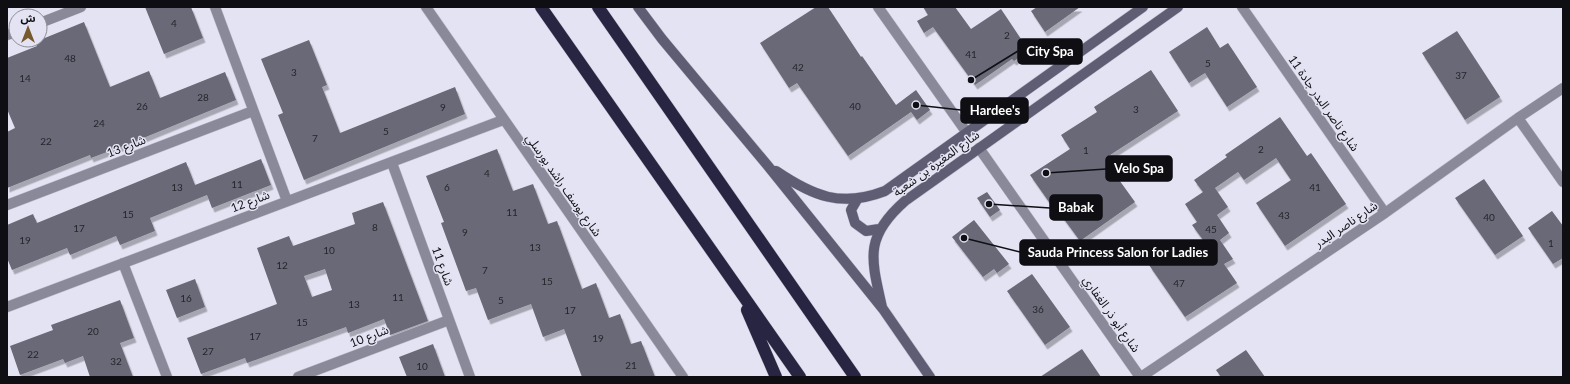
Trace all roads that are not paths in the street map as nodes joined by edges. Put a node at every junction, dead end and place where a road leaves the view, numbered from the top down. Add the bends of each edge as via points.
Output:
1 (81, 7) edge
2 (215, 7) edge
3 (426, 7) edge
4 (541, 7) edge
5 (598, 7) edge
6 (638, 7) edge
7 (878, 7) edge
8 (1143, 7) edge
9 (1178, 7) edge
10 (1242, 7) edge
11 (48, 20) edge
12 (1563, 88) edge
13 (254, 111) junction
14 (1518, 118) junction
15 (503, 120) junction
16 (967, 133) junction
17 (979, 148) junction
18 (392, 163) junction
19 (768, 166) junction
20 (1563, 182) edge
21 (858, 198) junction
22 (287, 202) junction
23 (7, 206) edge
24 (1385, 213) junction
25 (879, 229) junction
26 (123, 263) junction
27 (737, 287) junction
28 (7, 307) edge
29 (883, 309) junction
30 (449, 320) junction
31 (167, 377) edge
32 (298, 377) edge
33 (470, 377) edge
34 (683, 377) edge
35 (776, 377) edge
36 (800, 377) edge
37 (855, 377) edge
38 (930, 377) edge
39 (1141, 377) edge

1 - 11 street
2 - 13 street
3 - 15 street, شارع يوسف راشد بورسلي
4 - 27 highway
5 - 37 highway
6 - 19 main road
7 - 16 street
8 - 16 main road, شارع المغيرة بن شعبة
9 - 17 main road, شارع المغيرة بن شعبة
10 - 24 street, شارع ناصر البدر جادة 11
12 - 14 street, شارع ناصر البدر
13 - 22 street
13 - 23 street, شارع 13
14 - 20 street
14 - 24 street, شارع ناصر البدر
15 - 18 street, شارع 12
15 - 34 street, شارع يوسف راشد بورسلي
16 - 21 main road, شارع المغيرة بن شعبة via 885,191
17 - 25 main road, شارع المغيرة بن شعبة via 905,200
17 - 39 street, شارع أبو ذر الغفاري
18 - 22 street, شارع 12
18 - 30 street, شارع 11
19 - 21 main road, شارع المغيرة بن شعبة via 801,188 814,193 838,199
19 - 29 main road
21 - 25 main road via 852,210 855,223 866,231
22 - 26 street, شارع 12
24 - 39 street, شارع ناصر البدر
25 - 29 main road, شارع المغيرة بن شعبة via 873,257
26 - 28 street, شارع 12
26 - 31 street
27 - 35 highway
27 - 36 highway
29 - 38 main road
30 - 32 street, شارع 10
30 - 33 street, شارع 11

